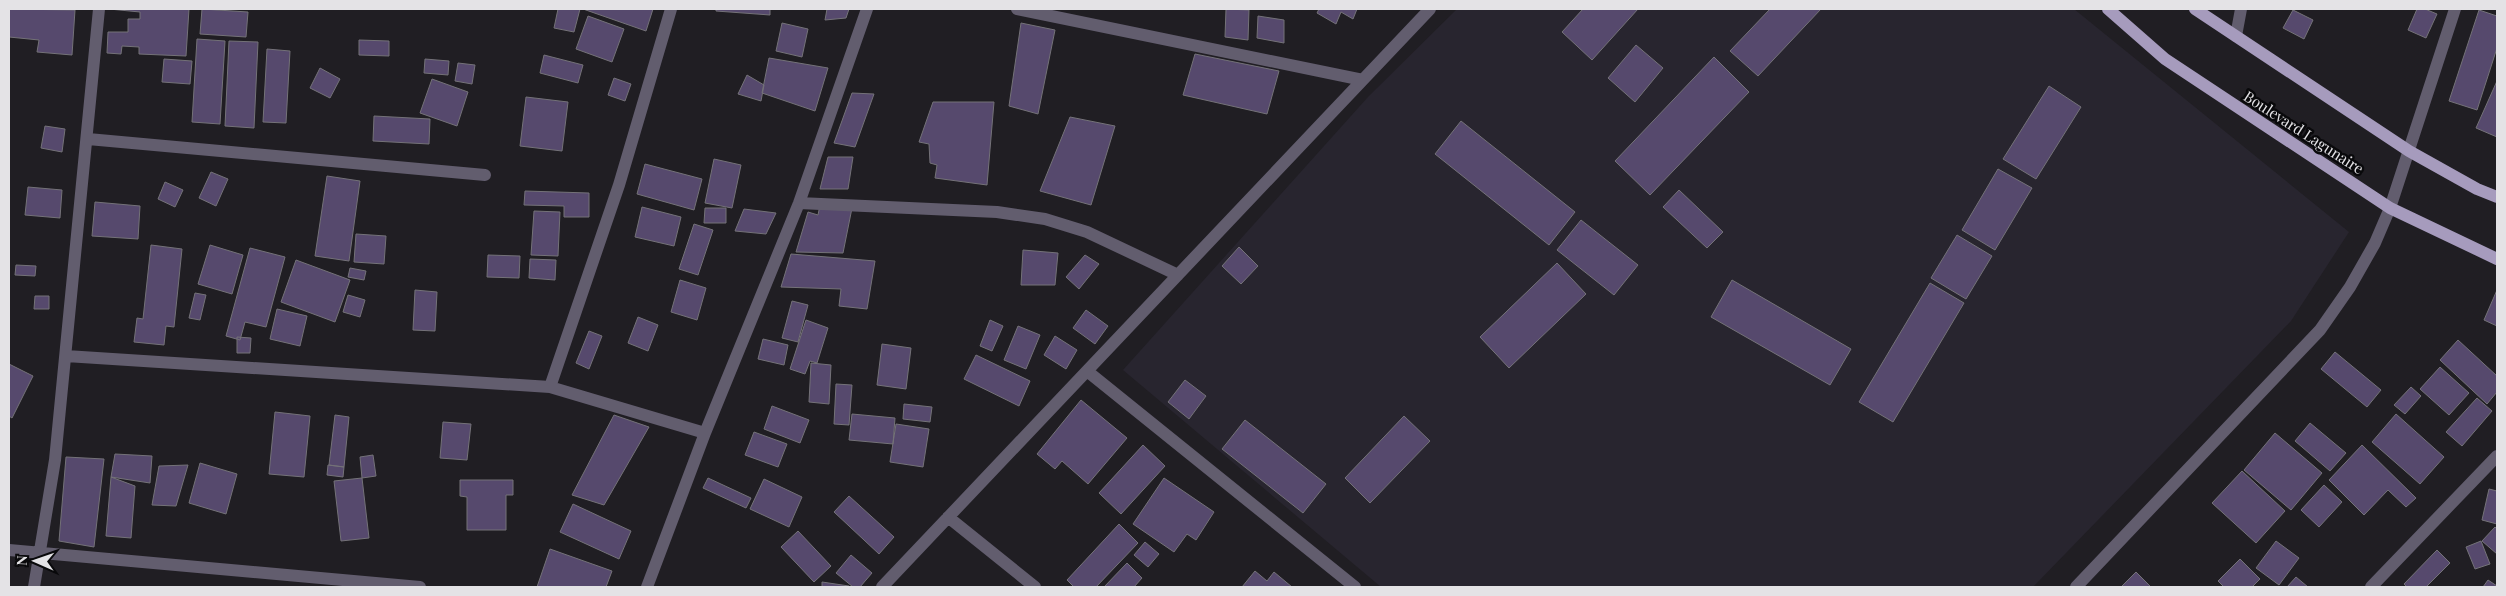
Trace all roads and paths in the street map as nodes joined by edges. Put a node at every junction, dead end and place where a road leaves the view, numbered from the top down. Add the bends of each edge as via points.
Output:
1 (99, 9) edge
2 (671, 9) edge
3 (867, 9) edge
4 (1016, 9) edge
5 (1430, 9) edge
6 (2108, 9) edge
7 (2194, 9) edge
8 (2241, 9) edge
9 (2455, 9) edge
10 (2236, 36) junction
11 (1363, 80) junction
12 (88, 139) junction
13 (2409, 151) junction
14 (485, 175) dead end
15 (2497, 197) edge
16 (799, 203) junction
17 (2390, 208) junction
18 (2497, 259) edge
19 (1178, 275) junction
20 (66, 356) junction
21 (1087, 371) junction
22 (550, 387) junction
23 (705, 433) junction
24 (2497, 456) edge
25 (948, 517) junction
26 (9, 550) edge
27 (40, 553) junction
28 (34, 587) edge
29 (420, 587) edge
30 (647, 587) edge
31 (882, 587) edge
32 (1035, 587) edge
33 (1355, 587) edge
34 (2076, 587) edge
35 (2371, 587) edge

1 - 12 street
2 - 22 street via 619,185
3 - 16 street
4 - 11 street
5 - 11 street
6 - 17 main road, Boulevard Lagunaire via 2165,59
7 - 10 main road
8 - 10 street
9 - 13 street
10 - 13 main road
11 - 19 street
12 - 14 street
12 - 20 street
13 - 15 main road
13 - 17 street
16 - 19 street via 997,212 1045,219 1086,232
16 - 23 street
17 - 18 main road, Boulevard Lagunaire
17 - 34 street via 2350,287 2320,330
19 - 21 street
20 - 22 street
20 - 27 street via 55,460
21 - 25 street
21 - 33 street
22 - 23 street
23 - 30 street
24 - 35 street
25 - 31 street
25 - 32 street
26 - 27 street
27 - 28 street
27 - 29 street

